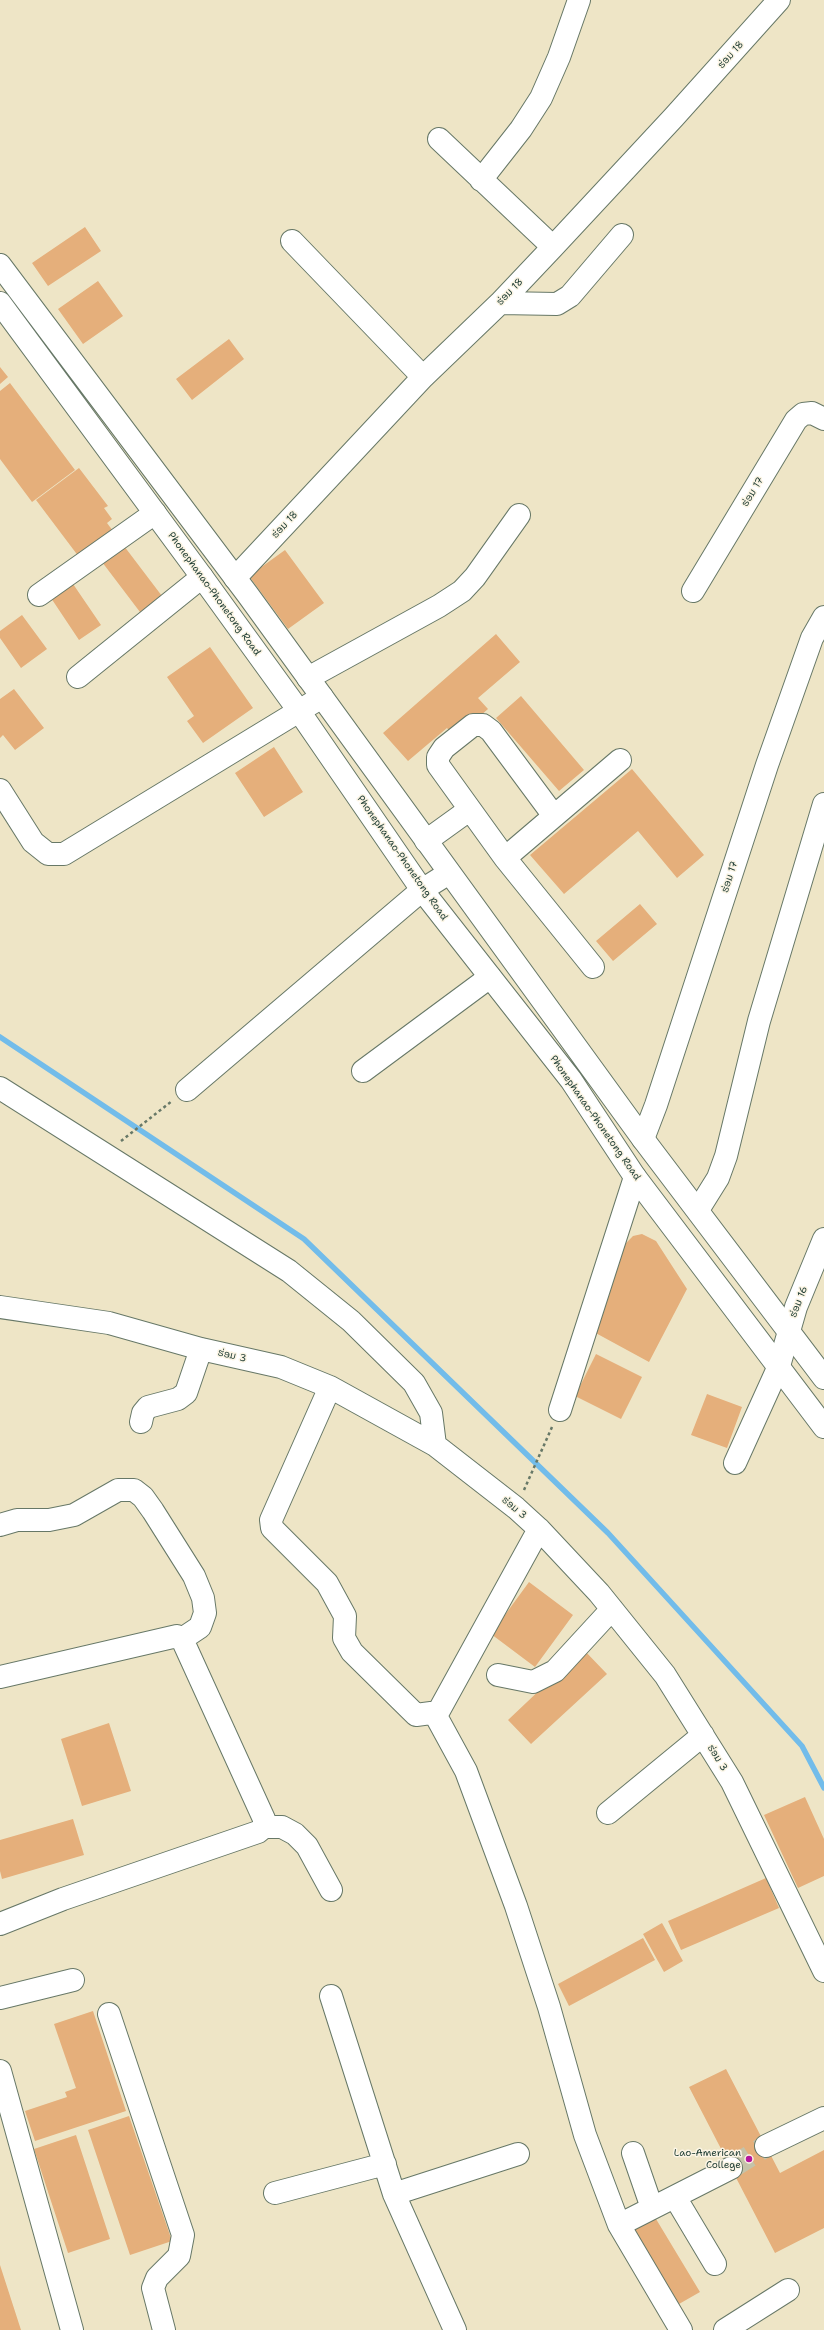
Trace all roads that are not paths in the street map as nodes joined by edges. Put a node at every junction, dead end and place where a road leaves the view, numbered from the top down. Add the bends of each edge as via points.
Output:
1 (579, 0) edge
2 (779, 0) edge
3 (439, 139) dead end
4 (481, 180) junction
5 (622, 235) dead end
6 (292, 241) dead end
7 (552, 248) junction
8 (0, 265) edge
9 (0, 303) edge
10 (500, 303) junction
11 (423, 377) junction
12 (824, 419) edge
13 (155, 512) junction
14 (519, 515) dead end
15 (202, 577) junction
16 (235, 578) junction
17 (693, 591) dead end
18 (39, 595) dead end
19 (824, 617) edge
20 (78, 677) dead end
21 (308, 678) junction
22 (322, 697) junction
23 (299, 711) junction
24 (620, 760) dead end
25 (0, 790) edge
26 (824, 804) edge
27 (470, 810) junction
28 (554, 816) junction
29 (426, 841) junction
30 (504, 858) junction
31 (449, 873) junction
32 (422, 890) junction
33 (593, 966) dead end
34 (490, 977) junction
35 (591, 1066) junction
36 (363, 1070) dead end
37 (571, 1080) junction
38 (0, 1088) edge
39 (187, 1090) road end
40 (643, 1139) junction
41 (635, 1177) junction
42 (698, 1210) junction
43 (824, 1239) edge
44 (0, 1307) edge
45 (789, 1329) junction
46 (201, 1349) junction
47 (779, 1366) junction
48 (824, 1378) edge
49 (330, 1387) junction
50 (560, 1410) road end
51 (141, 1422) dead end
52 (824, 1427) edge
53 (435, 1445) junction
54 (735, 1463) dead end
55 (0, 1525) edge
56 (539, 1529) junction
57 (612, 1609) junction
58 (182, 1639) junction
59 (498, 1675) dead end
60 (0, 1677) edge
61 (436, 1716) junction
62 (703, 1735) junction
63 (608, 1813) dead end
64 (264, 1827) junction
65 (331, 1890) dead end
66 (0, 1924) edge
67 (824, 1971) edge
68 (73, 1980) dead end
69 (331, 1996) dead end
70 (0, 1998) edge
71 (109, 2014) dead end
72 (0, 2071) edge
73 (5, 2107) edge
74 (824, 2118) edge
75 (766, 2146) tunnel mouth
76 (518, 2154) dead end
77 (633, 2154) dead end
78 (385, 2164) junction
79 (731, 2168) tunnel mouth
80 (275, 2193) dead end
81 (394, 2194) junction
82 (675, 2197) junction
83 (652, 2208) junction
84 (619, 2225) junction
85 (715, 2264) dead end
86 (788, 2290) dead end
87 (72, 2330) edge
88 (164, 2330) edge
89 (455, 2330) edge
90 (681, 2330) edge
91 (725, 2330) edge

1 - 4 street via 541,98 521,129
2 - 7 street, ຮ່ອມ 18
3 - 4 street
4 - 7 street
5 - 10 street via 570,296 557,304
6 - 11 street
7 - 10 street, ຮ່ອມ 18
8 - 16 street
9 - 13 street, Phonephanao-Phonetong Road
10 - 11 street, ຮ່ອມ 18
11 - 16 street, ຮ່ອມ 18
12 - 17 street, ຮ່ອມ 17 via 812,413 803,414 796,420
13 - 15 street, Phonephanao-Phonetong Road
13 - 18 street
14 - 21 street via 462,591
15 - 20 street
15 - 23 street, Phonephanao-Phonetong Road
16 - 21 street
19 - 40 street, ຮ່ອມ 17 via 812,638 767,765
21 - 22 street
22 - 23 street
22 - 29 street
23 - 25 street via 64,854 48,854 33,842
23 - 32 street, Phonephanao-Phonetong Road
24 - 28 street
26 - 42 street via 759,1021 726,1156 718,1178
27 - 28 street via 438,765 438,757 444,748 473,724 483,725 491,731
27 - 29 street
27 - 30 street
28 - 30 street
29 - 31 street
30 - 33 street
31 - 32 street
31 - 35 street
32 - 34 street, Phonephanao-Phonetong Road
32 - 39 street
34 - 36 street
34 - 37 street, Phonephanao-Phonetong Road
35 - 37 street
35 - 40 street
37 - 41 street, Phonephanao-Phonetong Road
38 - 53 street via 289,1271 351,1321 414,1383 431,1413
40 - 42 street
41 - 47 street, Phonephanao-Phonetong Road
41 - 50 street
42 - 45 street
43 - 45 street, ຮ່ອມ 16
44 - 46 street, ຮ່ອມ 3 via 109,1323
45 - 47 street, ຮ່ອມ 16
45 - 48 street
46 - 49 street, ຮ່ອມ 3 via 282,1367
46 - 51 street via 186,1393 178,1399 148,1407
47 - 52 street, Phonephanao-Phonetong Road
47 - 54 street, ຮ່ອມ 16
49 - 53 street, ຮ່ອມ 3
49 - 61 street via 270,1520 272,1528 327,1583 345,1616 344,1638 352,1652 416,1715 431,1713
53 - 56 street, ຮ່ອມ 3
55 - 58 street via 17,1520 49,1520 74,1515 118,1490 134,1490 153,1511 194,1576 203,1598 205,1613 200,1627
56 - 57 street, ຮ່ອມ 3
56 - 61 street
57 - 59 street via 555,1671 533,1682
57 - 62 street, ຮ່ອມ 3 via 665,1675
58 - 60 street via 177,1636
58 - 64 street via 264,1819
61 - 84 street via 466,1771 516,1906 549,2007 585,2136
62 - 63 street
62 - 67 street, ຮ່ອມ 3 via 732,1782
64 - 65 street via 282,1827 295,1834 307,1846
64 - 66 street via 258,1832 63,1899
68 - 70 street
69 - 78 street
71 - 88 street via 183,2235 178,2256 157,2278 154,2288
72 - 73 street
73 - 87 street
74 - 75 street
76 - 81 street
77 - 83 street
78 - 80 street
78 - 81 street
79 - 82 street
81 - 89 street
82 - 83 street
82 - 85 street
83 - 84 street
84 - 90 street
86 - 91 street

